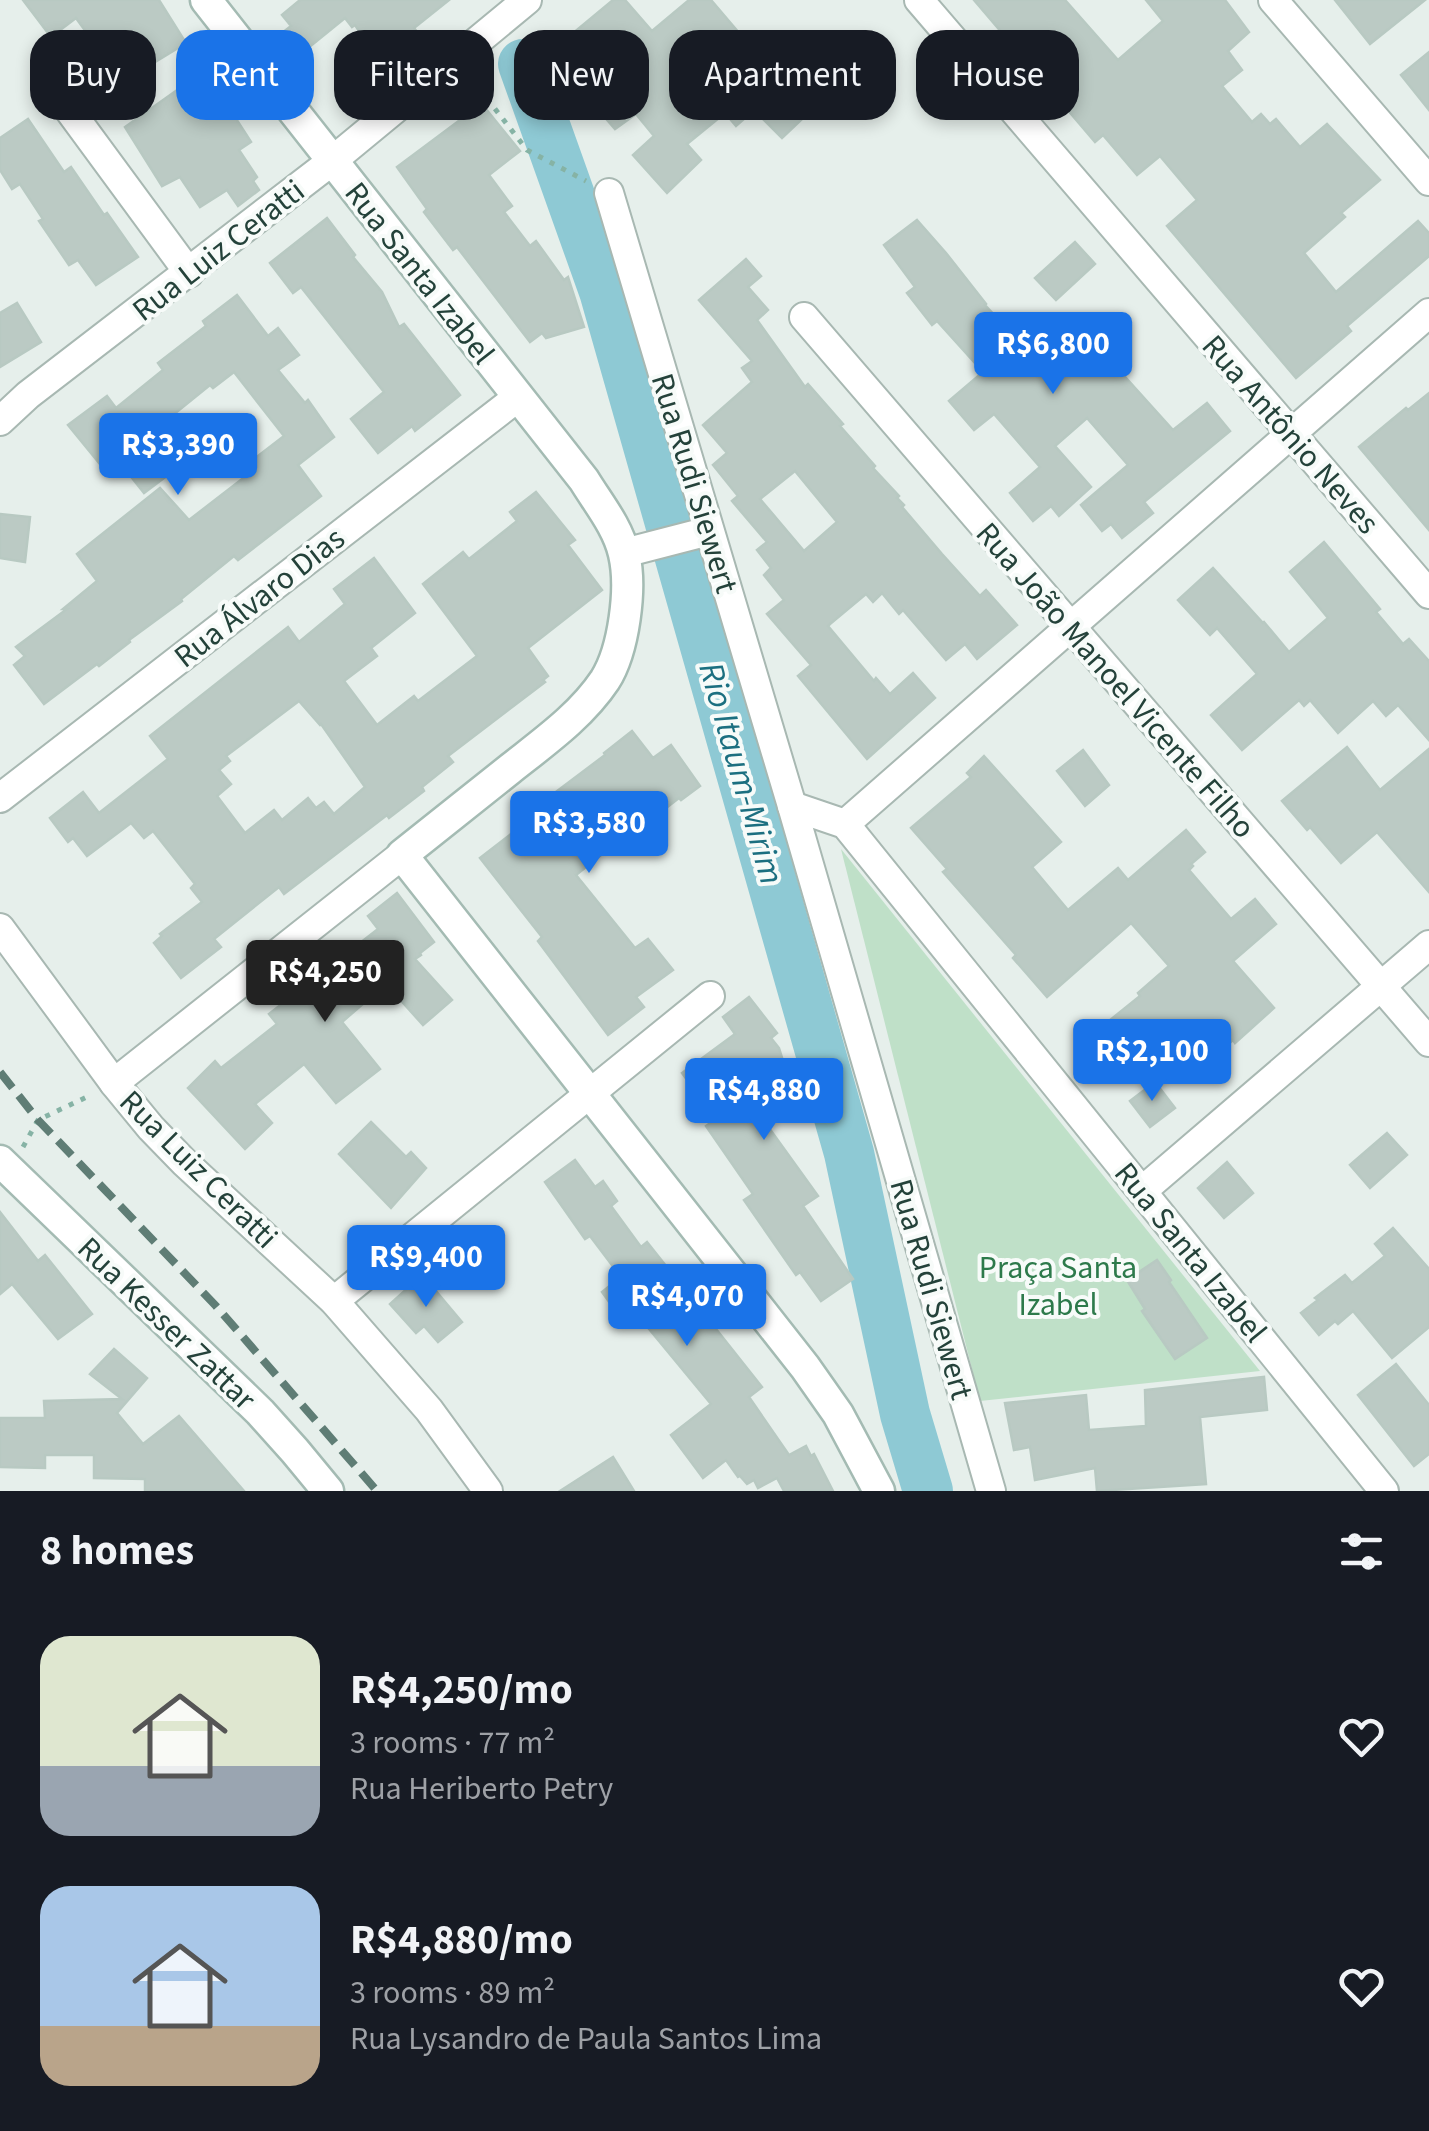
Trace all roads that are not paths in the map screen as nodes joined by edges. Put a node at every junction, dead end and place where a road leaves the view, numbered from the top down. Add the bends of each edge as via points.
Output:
1 (206, 0) edge
2 (526, 0) edge
3 (918, 0) edge
4 (1273, 0) edge
5 (76, 120) edge
6 (332, 161) junction
7 (1429, 181) edge
8 (609, 193) road end
9 (189, 273) junction
10 (1429, 313) edge
11 (804, 317) dead end
12 (518, 396) junction
13 (0, 421) edge
14 (1291, 434) junction
15 (709, 531) junction
16 (624, 552) junction
17 (1429, 594) edge
18 (1070, 626) junction
19 (0, 798) edge
20 (792, 806) junction
21 (845, 824) junction
22 (402, 855) junction
23 (0, 928) edge
24 (1429, 945) edge
25 (1381, 986) junction
26 (710, 996) dead end
27 (1429, 1042) edge
28 (114, 1083) junction
29 (589, 1094) junction
30 (5, 1166) edge
31 (1142, 1191) junction
32 (334, 1300) junction
33 (328, 1491) edge
34 (488, 1491) edge
35 (879, 1491) edge
36 (991, 1491) edge
37 (1384, 1491) edge

1 - 6 street, Rua Santa Izabel
2 - 6 street, Rua Luiz Ceratti
3 - 14 street, Rua Antônio Neves
4 - 7 street
5 - 9 street
6 - 9 street, Rua Luiz Ceratti
6 - 12 street, Rua Santa Izabel
8 - 15 street, Rua Rudi Siewert
9 - 13 street, Rua Luiz Ceratti
10 - 14 street
11 - 18 street, Rua João Manoel Vicente Filho
12 - 16 street, Rua Santa Izabel via 584,480
12 - 19 street, Rua Álvaro Dias
14 - 17 street, Rua Antônio Neves
14 - 18 street
15 - 16 street
15 - 20 street, Rua Rudi Siewert
16 - 22 street via 625,616 606,678 558,731
18 - 21 street
18 - 25 street, Rua João Manoel Vicente Filho
20 - 21 street
20 - 36 street, Rua Rudi Siewert
21 - 31 street, Rua Santa Izabel
22 - 28 street
22 - 29 street
23 - 28 street, Rua Luiz Ceratti
24 - 25 street
25 - 27 street, Rua João Manoel Vicente Filho
25 - 31 street
26 - 29 street
28 - 32 street, Rua Luiz Ceratti via 185,1163
29 - 32 street
29 - 35 street via 805,1367
30 - 33 street, Rua Kesser Zattar via 260,1412
31 - 37 street, Rua Santa Izabel
32 - 34 street, Rua Luiz Ceratti

